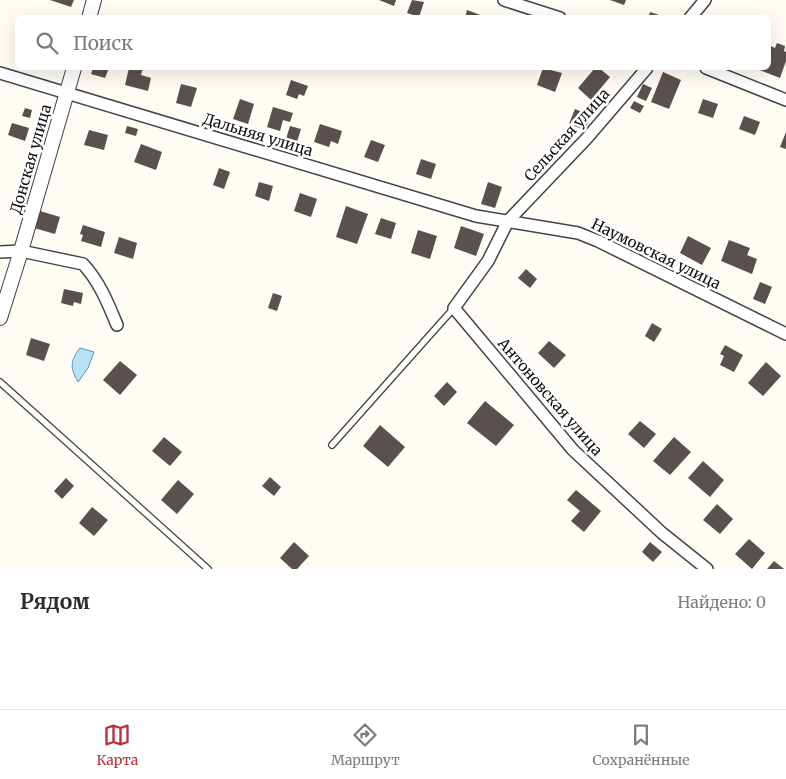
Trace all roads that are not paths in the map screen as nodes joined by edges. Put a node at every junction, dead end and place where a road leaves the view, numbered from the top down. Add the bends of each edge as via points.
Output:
1 (94, 0) edge
2 (504, 0) edge
3 (704, 0) edge
4 (90, 15) edge
5 (551, 15) edge
6 (692, 15) edge
7 (73, 70) edge
8 (645, 70) edge
9 (711, 70) edge
10 (0, 72) edge
11 (67, 93) junction
12 (786, 100) edge
13 (508, 221) junction
14 (21, 251) junction
15 (0, 252) edge
16 (454, 308) junction
17 (0, 318) edge
18 (117, 325) dead end
19 (786, 334) edge
20 (0, 382) edge
21 (332, 445) dead end
22 (208, 569) edge
23 (707, 569) edge

1 - 4 street
2 - 5 street
3 - 6 street
7 - 11 street, Донская улица
8 - 13 street, Сельская улица via 587,138
9 - 12 street
10 - 11 street, Дальняя улица
11 - 13 street, Дальняя улица via 476,216
11 - 14 street, Донская улица
13 - 16 street via 488,261
13 - 19 street, Наумовская улица via 592,238
14 - 15 street
14 - 17 street, Донская улица
14 - 18 street via 83,264 103,292
16 - 21 lane
16 - 23 street, Антоновская улица via 573,450
20 - 22 lane

